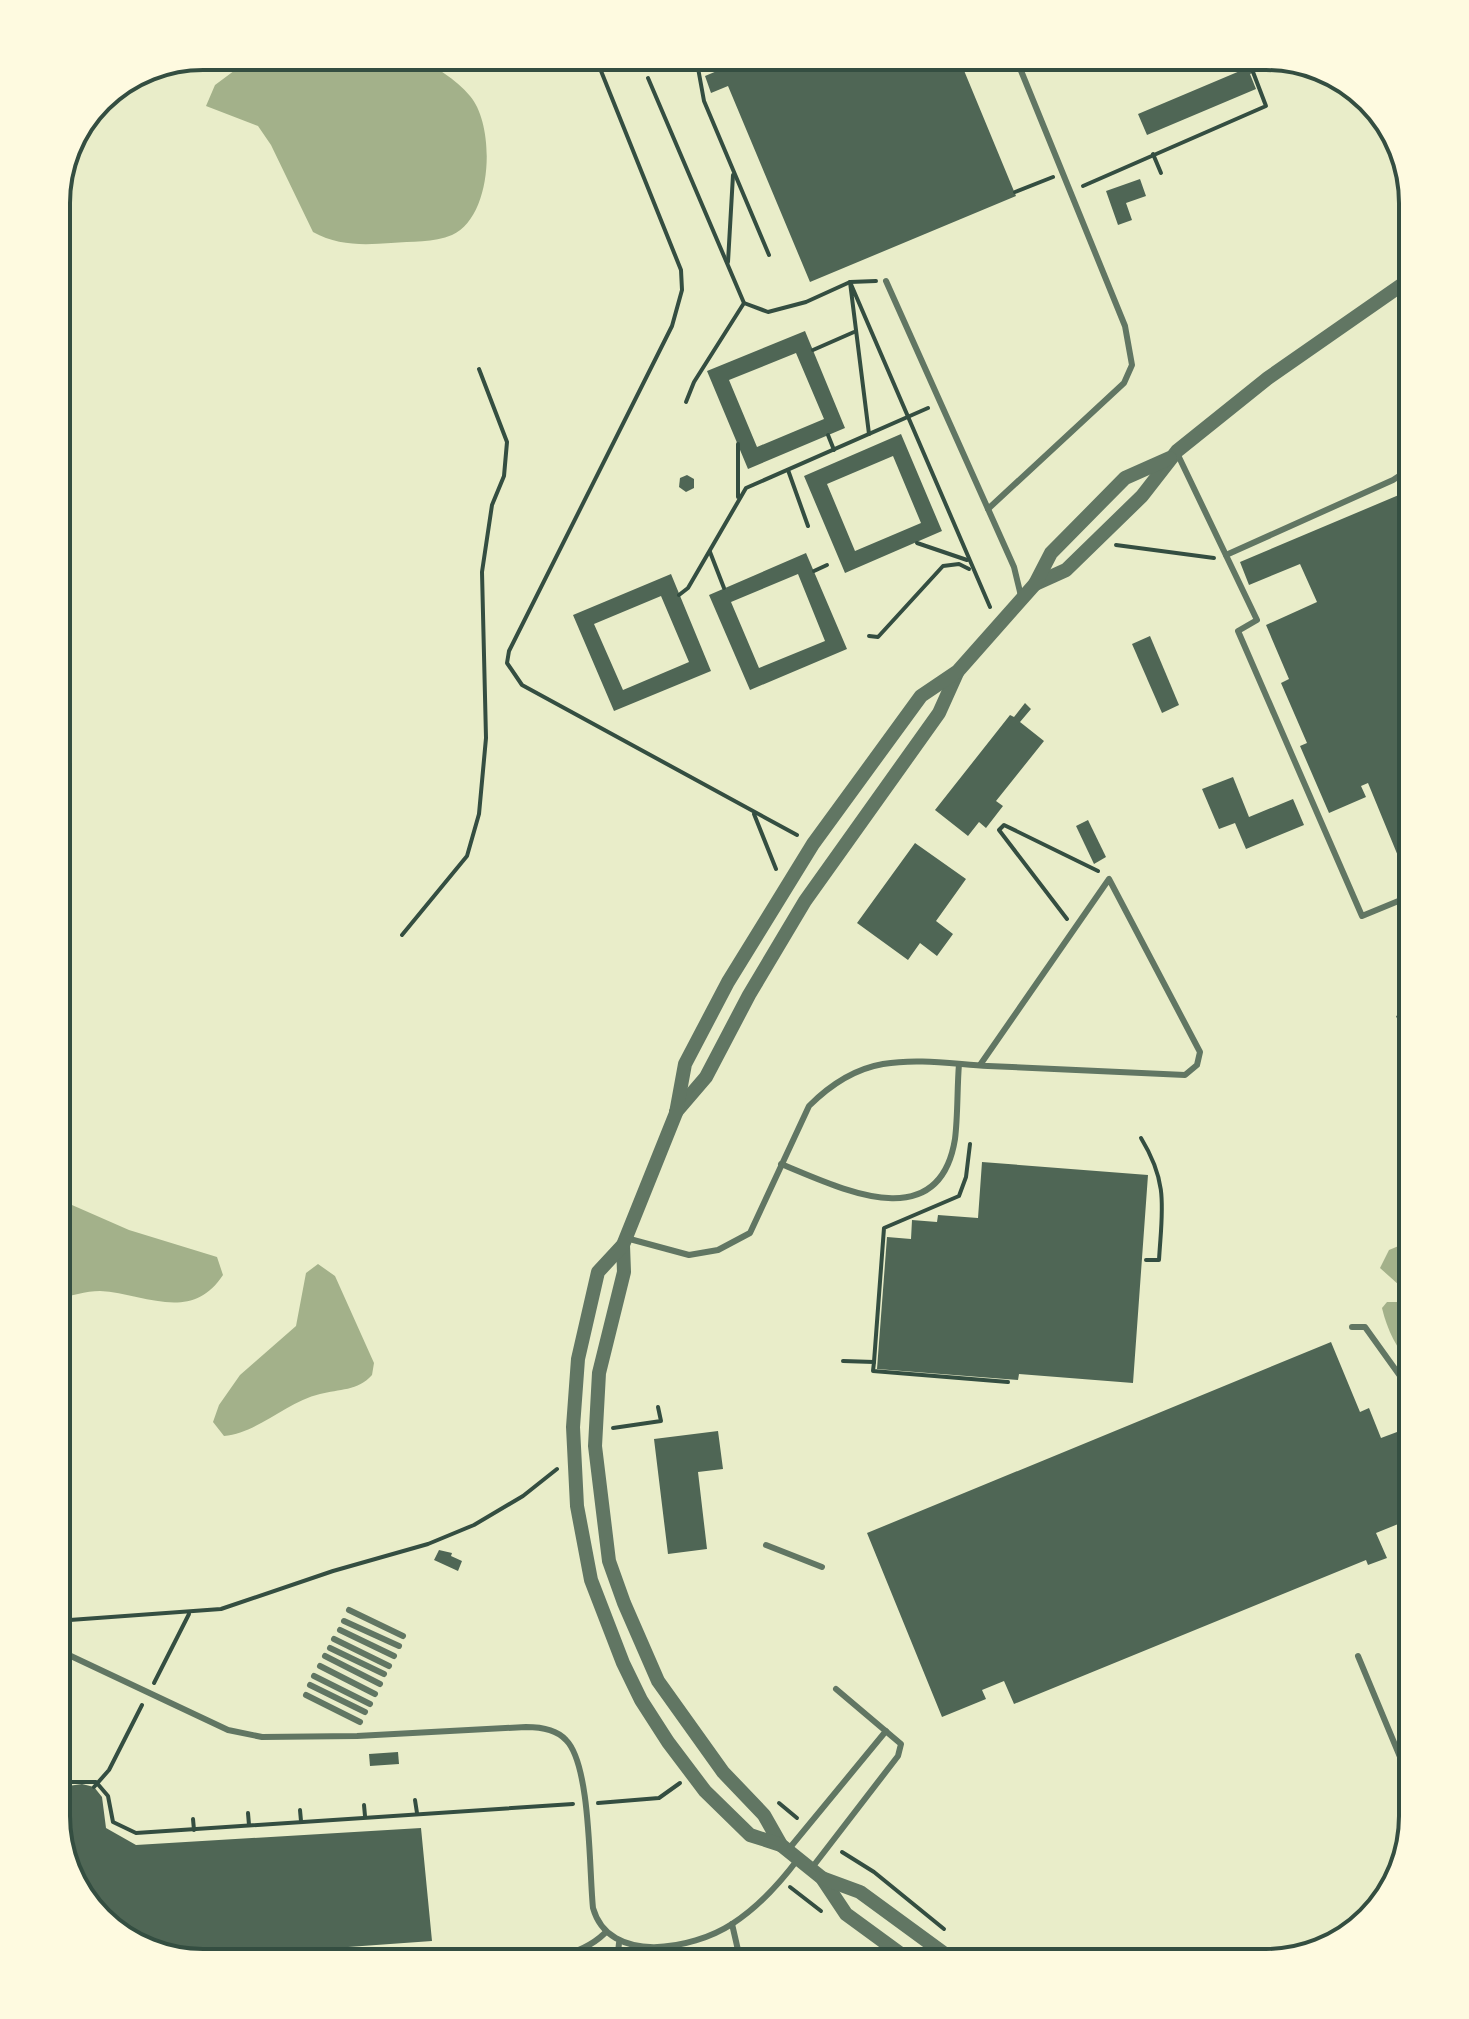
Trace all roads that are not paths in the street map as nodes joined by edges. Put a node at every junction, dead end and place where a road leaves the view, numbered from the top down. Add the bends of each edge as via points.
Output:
1 (1021, 70) edge
2 (886, 281) road end
3 (1399, 287) edge
4 (1173, 455) junction
5 (1399, 476) edge
6 (988, 509) junction
7 (1226, 555) junction
8 (1035, 584) junction
9 (1021, 599) junction
10 (958, 671) junction
11 (1399, 901) edge
12 (959, 1064) junction
13 (980, 1065) junction
14 (676, 1113) junction
15 (781, 1164) junction
16 (624, 1241) junction
17 (1352, 1327) dead end
18 (1399, 1374) edge
19 (766, 1545) dead end
20 (822, 1567) dead end
21 (349, 1610) dead end
22 (344, 1621) dead end
23 (340, 1630) dead end
24 (403, 1636) dead end
25 (334, 1639) dead end
26 (399, 1646) dead end
27 (330, 1648) dead end
28 (70, 1656) edge
29 (325, 1656) dead end
30 (394, 1656) dead end
31 (1358, 1656) dead end
32 (320, 1666) dead end
33 (389, 1666) dead end
34 (384, 1674) dead end
35 (314, 1676) dead end
36 (380, 1684) dead end
37 (310, 1685) dead end
38 (836, 1689) dead end
39 (375, 1694) dead end
40 (306, 1695) dead end
41 (370, 1704) dead end
42 (365, 1712) dead end
43 (360, 1722) dead end
44 (886, 1731) junction
45 (1399, 1754) edge
46 (789, 1851) junction
47 (816, 1873) junction
48 (732, 1924) junction
49 (605, 1933) junction
50 (619, 1943) junction
51 (586, 1949) edge
52 (618, 1949) edge
53 (738, 1949) edge
54 (894, 1949) edge
55 (938, 1949) edge

1 - 6 lane via 1125,326 1132,365 1124,383
2 - 6 lane
3 - 4 street via 1268,378
4 - 7 lane
4 - 8 street via 1142,496 1066,570
4 - 8 street via 1125,478 1051,553
5 - 7 lane
6 - 9 lane via 1014,567
7 - 11 lane via 1257,620 1238,631 1362,916
8 - 9 street
9 - 10 street
10 - 14 street via 939,713 813,890 706,1077
10 - 14 street via 921,696 784,887 685,1064
12 - 13 lane
12 - 15 lane via 881,1064 848,1075 809,1106
12 - 15 lane via 949,1159 920,1191 898,1200 855,1194
13 - 13 lane via 1185,1075 1197,1065 1200,1052 1109,879
14 - 16 street
15 - 16 lane via 750,1233 735,1243 689,1255
16 - 46 street via 624,1272 605,1341 596,1409 597,1470 609,1561 658,1681 723,1772
16 - 46 street via 598,1272 575,1391 573,1466 582,1542 606,1623 641,1700 692,1775 750,1835
17 - 18 lane via 1365,1327
19 - 20 lane
21 - 24 lane
22 - 26 lane
23 - 30 lane
25 - 33 lane
27 - 34 lane
28 - 49 lane via 228,1730 262,1737 551,1730 565,1738 580,1762 593,1908
29 - 36 lane
31 - 45 lane
32 - 39 lane
35 - 41 lane
37 - 42 lane
38 - 44 lane
40 - 43 lane
44 - 46 lane
44 - 47 lane via 901,1744 898,1756 831,1843
46 - 47 street
46 - 48 lane via 782,1880
47 - 54 street via 846,1914
47 - 55 street via 860,1892
48 - 50 lane via 681,1943
48 - 53 lane
49 - 50 lane
49 - 51 lane
50 - 52 lane

